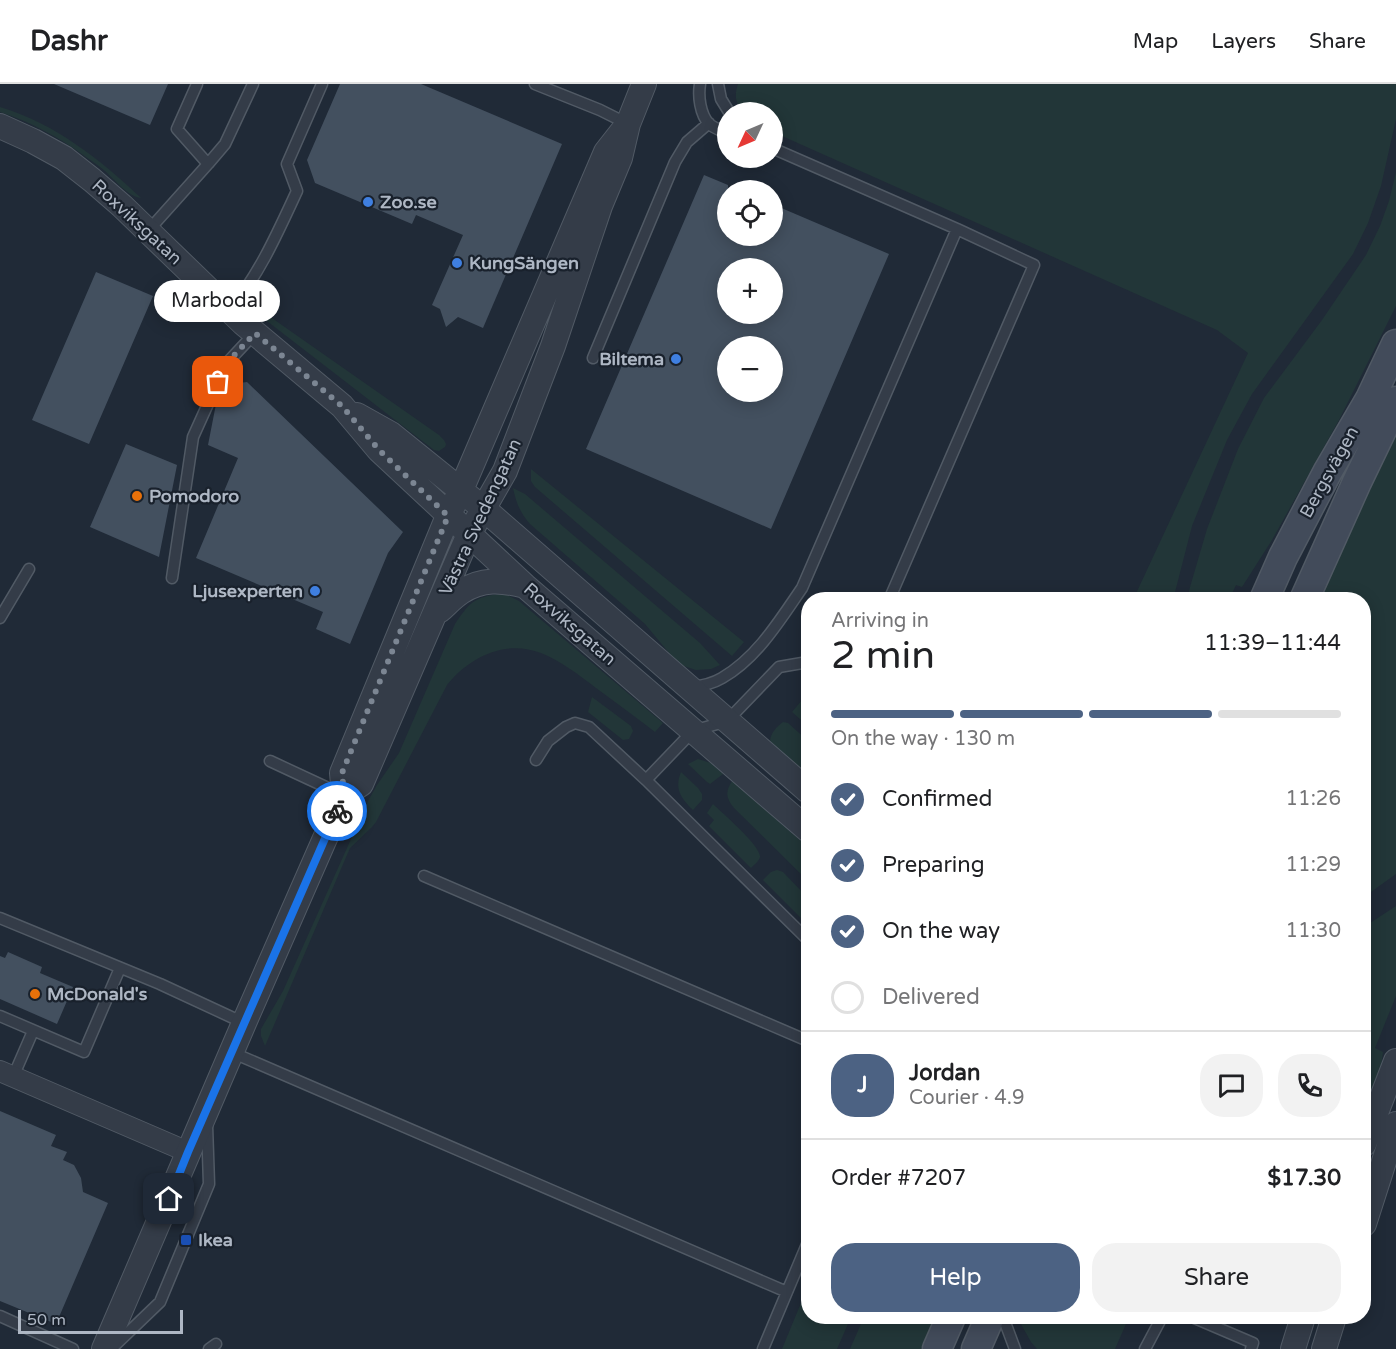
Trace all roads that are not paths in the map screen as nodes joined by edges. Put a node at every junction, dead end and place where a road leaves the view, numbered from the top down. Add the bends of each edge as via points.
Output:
1 (197, 84) edge
2 (253, 84) edge
3 (322, 84) edge
4 (535, 84) edge
5 (644, 84) edge
6 (700, 84) edge
7 (718, 84) edge
8 (723, 102) edge
9 (709, 123) junction
10 (628, 124) junction
11 (0, 126) edge
12 (717, 128) edge
13 (783, 153) edge
14 (208, 164) junction
15 (957, 229) junction
16 (148, 231) junction
17 (230, 310) junction
18 (255, 333) junction
19 (1396, 344) edge
20 (593, 358) dead end
21 (1396, 401) edge
22 (342, 406) junction
23 (461, 490) junction
24 (484, 509) junction
25 (448, 516) junction
26 (469, 534) junction
27 (29, 570) dead end
28 (172, 578) dead end
29 (525, 586) junction
30 (892, 592) edge
31 (1268, 592) edge
32 (1308, 592) edge
33 (435, 615) junction
34 (0, 618) edge
35 (801, 663) edge
36 (689, 688) junction
37 (727, 721) junction
38 (693, 731) junction
39 (536, 760) dead end
40 (270, 761) dead end
41 (646, 780) junction
42 (801, 786) edge
43 (344, 795) junction
44 (801, 824) edge
45 (424, 876) dead end
46 (0, 918) edge
47 (801, 933) edge
48 (120, 968) junction
49 (0, 1016) edge
50 (244, 1023) junction
51 (33, 1030) junction
52 (801, 1038) edge
53 (231, 1052) junction
54 (1396, 1061) edge
55 (7, 1074) edge
56 (207, 1109) junction
57 (1396, 1124) edge
58 (1371, 1126) edge
59 (188, 1152) junction
60 (1371, 1168) edge
61 (801, 1259) edge
62 (787, 1292) junction
63 (0, 1316) edge
64 (948, 1324) edge
65 (987, 1324) edge
66 (1006, 1324) edge
67 (1158, 1324) edge
68 (1208, 1324) edge
69 (1300, 1324) edge
70 (1332, 1324) edge
71 (73, 1349) edge
72 (104, 1349) edge
73 (111, 1349) edge
74 (762, 1349) edge
75 (937, 1349) edge
76 (976, 1349) edge
77 (1015, 1349) edge
78 (1145, 1349) edge
79 (1251, 1349) edge
80 (1293, 1349) edge
81 (1324, 1349) edge

1 - 14 lane via 177,129
2 - 14 lane via 225,144
3 - 17 lane via 287,164 297,191 267,257
4 - 10 lane
5 - 10 street, Västra Svedengatan
6 - 9 lane via 701,108
7 - 8 lane
9 - 12 lane
9 - 20 lane via 687,142 675,162
10 - 23 street, Västra Svedengatan via 606,152
10 - 24 street, Västra Svedengatan via 620,158 553,346 505,471
11 - 16 street, Roxviksgatan via 64,158
13 - 15 lane
14 - 16 lane
15 - 30 lane via 1034,265
15 - 36 lane via 802,588 771,633 744,661 722,678
16 - 17 street, Roxviksgatan
17 - 18 street, Roxviksgatan
18 - 22 street, Roxviksgatan
18 - 28 lane via 226,364 193,437
19 - 31 main road, Bergsvägen
21 - 32 main road, Bergsvägen
22 - 23 street, Roxviksgatan via 391,434
22 - 25 street, Roxviksgatan via 379,450
23 - 24 street, Roxviksgatan
23 - 25 street, Västra Svedengatan
24 - 26 street, Västra Svedengatan
24 - 36 street, Roxviksgatan
25 - 26 street, Roxviksgatan
25 - 43 street, Västra Svedengatan via 342,773
26 - 29 street, Roxviksgatan
26 - 33 street, Västra Svedengatan
27 - 34 lane
29 - 33 street via 506,581 476,584 460,592
29 - 38 street, Roxviksgatan
33 - 43 street, Västra Svedengatan via 361,784
35 - 37 lane via 778,666
36 - 37 street, Roxviksgatan
37 - 38 lane
37 - 42 street, Roxviksgatan
38 - 41 lane
38 - 44 street, Roxviksgatan
39 - 41 lane via 548,741 575,723 589,727
40 - 43 lane
41 - 47 lane
43 - 50 street, Västra Svedengatan
45 - 52 lane
46 - 48 lane
48 - 50 lane
48 - 51 lane via 84,1052
49 - 51 lane
50 - 53 street, Västra Svedengatan
51 - 55 lane
53 - 56 street, Västra Svedengatan
53 - 62 lane
54 - 58 street
55 - 59 street
56 - 59 street, Västra Svedengatan
56 - 73 lane via 209,1184 160,1302
57 - 60 street
59 - 72 street, Västra Svedengatan
61 - 62 lane
62 - 74 lane
63 - 71 lane
64 - 75 main road
65 - 76 main road
66 - 77 lane
67 - 78 lane
68 - 79 lane via 1253,1343
69 - 80 street
70 - 81 street

